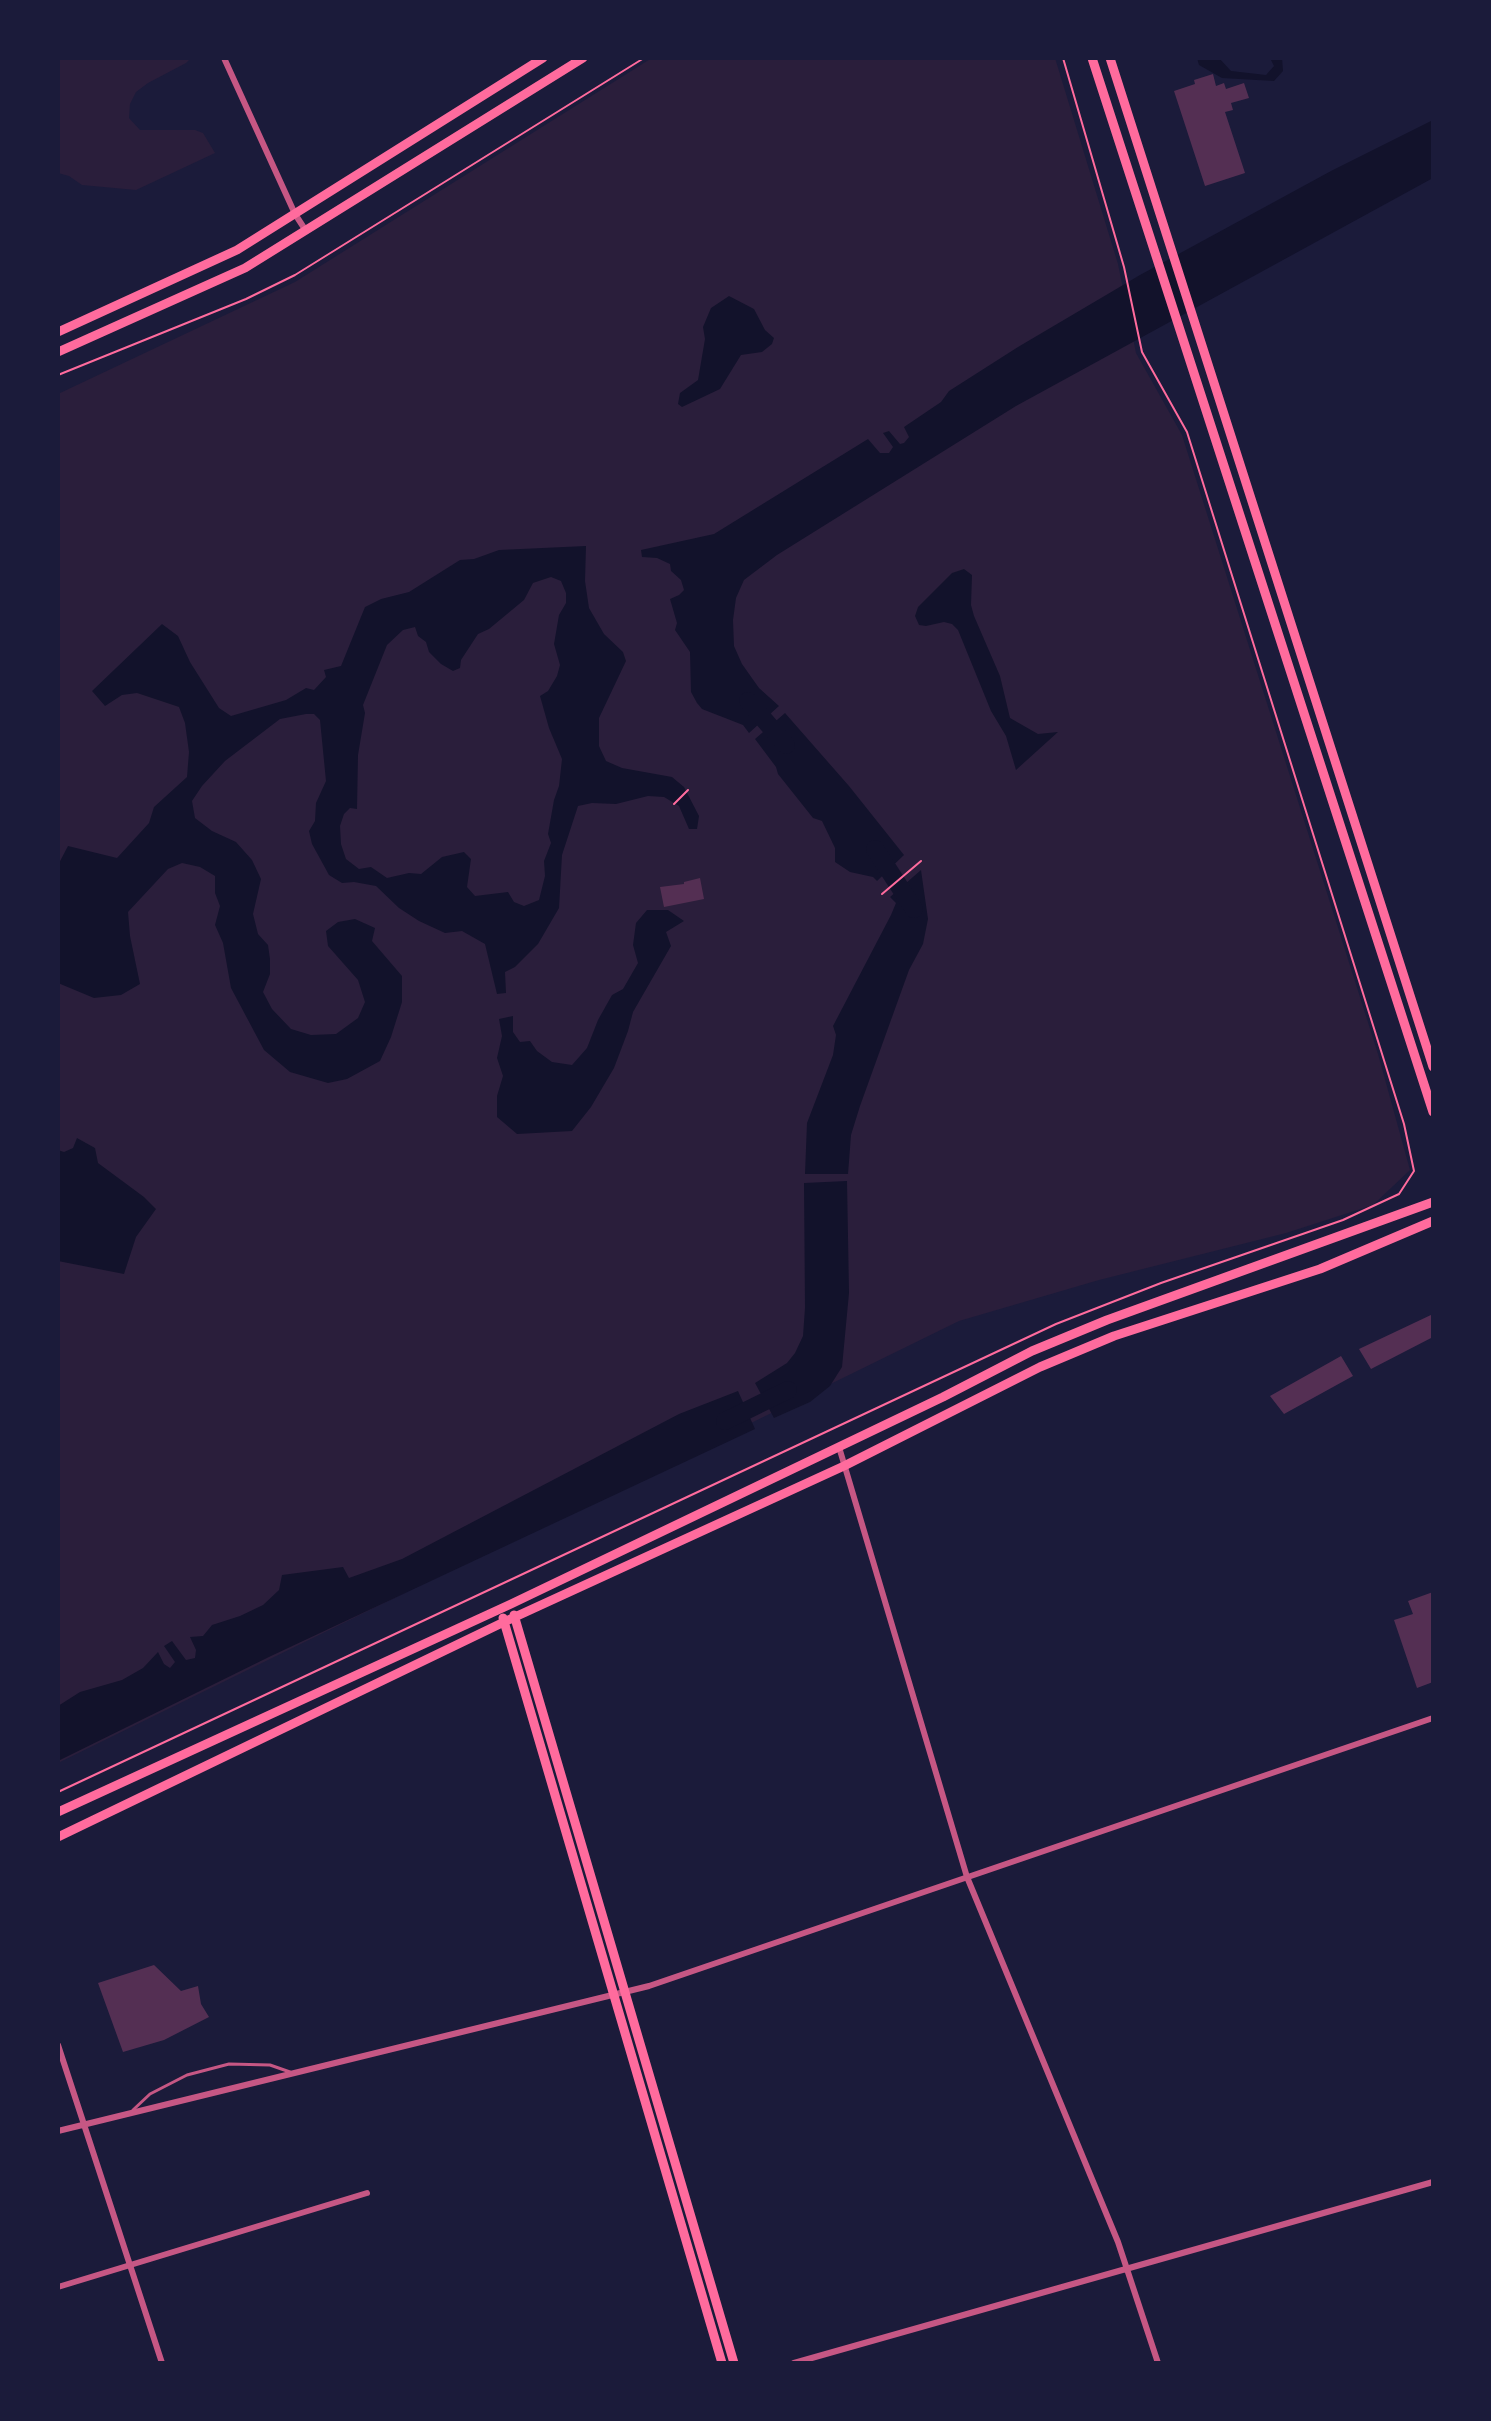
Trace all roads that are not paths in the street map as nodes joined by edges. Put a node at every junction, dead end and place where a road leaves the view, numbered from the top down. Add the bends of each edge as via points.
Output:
1 (224, 58) edge
2 (543, 58) edge
3 (583, 58) edge
4 (1092, 58) edge
5 (1110, 58) edge
6 (295, 214) junction
7 (306, 231) junction
8 (58, 332) edge
9 (58, 352) edge
10 (1433, 1067) edge
11 (1433, 1112) edge
12 (1433, 1202) edge
13 (1433, 1221) edge
14 (839, 1447) junction
15 (844, 1466) junction
16 (511, 1604) junction
17 (500, 1609) junction
18 (515, 1617) junction
19 (504, 1622) junction
20 (1433, 1718) edge
21 (58, 1812) edge
22 (58, 1837) edge
23 (967, 1877) junction
24 (626, 1993) junction
25 (614, 1996) junction
26 (58, 2045) edge
27 (294, 2073) junction
28 (133, 2110) junction
29 (83, 2123) junction
30 (58, 2131) edge
31 (1433, 2182) edge
32 (367, 2193) dead end
33 (129, 2264) junction
34 (1128, 2269) junction
35 (58, 2287) edge
36 (162, 2363) edge
37 (722, 2363) edge
38 (734, 2363) edge
39 (794, 2363) edge
40 (1158, 2363) edge

1 - 6 street
2 - 6 main road
3 - 7 main road
4 - 11 main road
5 - 10 main road
6 - 7 street
6 - 8 main road via 237,250
7 - 9 main road via 245,268
12 - 14 main road via 1095,1325
13 - 15 main road via 1320,1269 1114,1336 1040,1367
14 - 15 street
14 - 16 main road
15 - 18 main road
15 - 23 street
16 - 17 main road
16 - 18 main road
17 - 19 main road
17 - 21 main road
18 - 19 main road
18 - 24 main road
19 - 22 main road
19 - 25 main road
20 - 23 street
23 - 24 street
23 - 34 street
24 - 25 street
24 - 38 main road
25 - 27 street
25 - 37 main road
26 - 29 street
27 - 28 street
27 - 28 lane via 270,2065 229,2064 187,2075 150,2094
28 - 29 street
29 - 30 street
29 - 33 street
31 - 34 street
32 - 33 street
33 - 35 street
33 - 36 street
34 - 39 street
34 - 40 street

